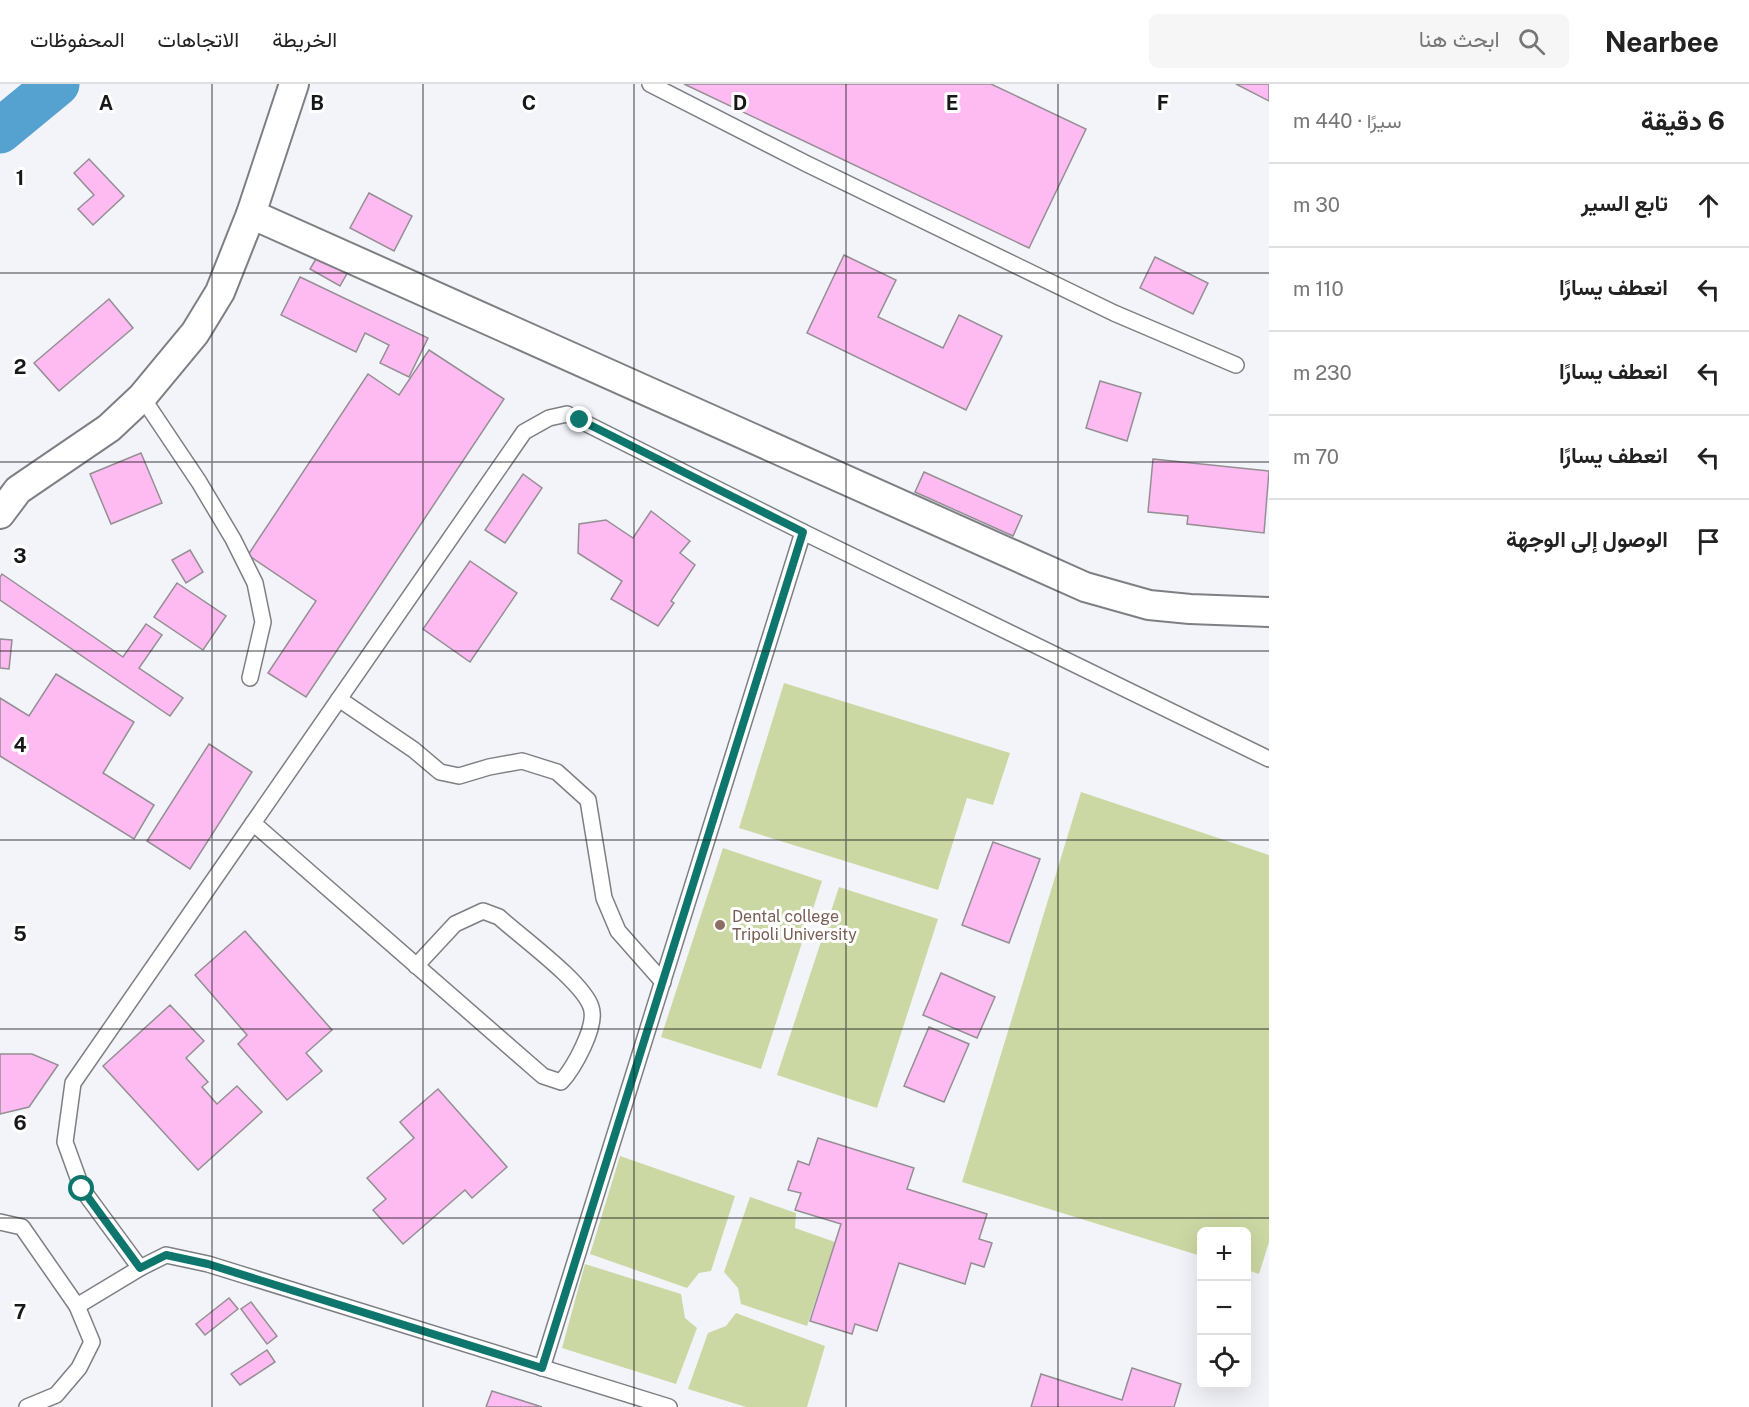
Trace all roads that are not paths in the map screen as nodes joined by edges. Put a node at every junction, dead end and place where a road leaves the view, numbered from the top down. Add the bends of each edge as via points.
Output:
1 (294, 84) edge
2 (650, 84) edge
3 (251, 214) junction
4 (1236, 365) dead end
5 (142, 397) junction
6 (0, 514) edge
7 (803, 532) junction
8 (1269, 612) edge
9 (250, 678) dead end
10 (339, 699) junction
11 (1269, 759) edge
12 (253, 823) junction
13 (416, 966) junction
14 (663, 982) junction
15 (0, 1222) edge
16 (140, 1268) junction
17 (77, 1306) junction
18 (542, 1368) junction
19 (27, 1407) edge
20 (669, 1407) edge

1 - 3 street
2 - 4 lane via 1114,313
3 - 5 street via 220,291 195,333
3 - 8 street via 1085,586 1149,605
5 - 6 street via 109,428 18,490
5 - 9 lane via 199,482 255,583 263,622
7 - 10 lane via 567,414 549,418 525,432
7 - 11 lane
7 - 14 lane
10 - 12 lane
10 - 14 lane via 440,772 459,776 522,761 557,772 588,800 604,898 618,931
12 - 13 lane
12 - 16 lane via 73,1083 65,1142 82,1189
13 - 13 lane via 543,1076 561,1082 572,1070 591,1025 592,1009 582,989 499,917 483,911 454,924
14 - 18 lane
15 - 17 lane via 22,1227
16 - 17 lane
16 - 18 lane via 166,1255 208,1264
17 - 19 lane via 92,1342 79,1368 56,1395
18 - 20 lane

